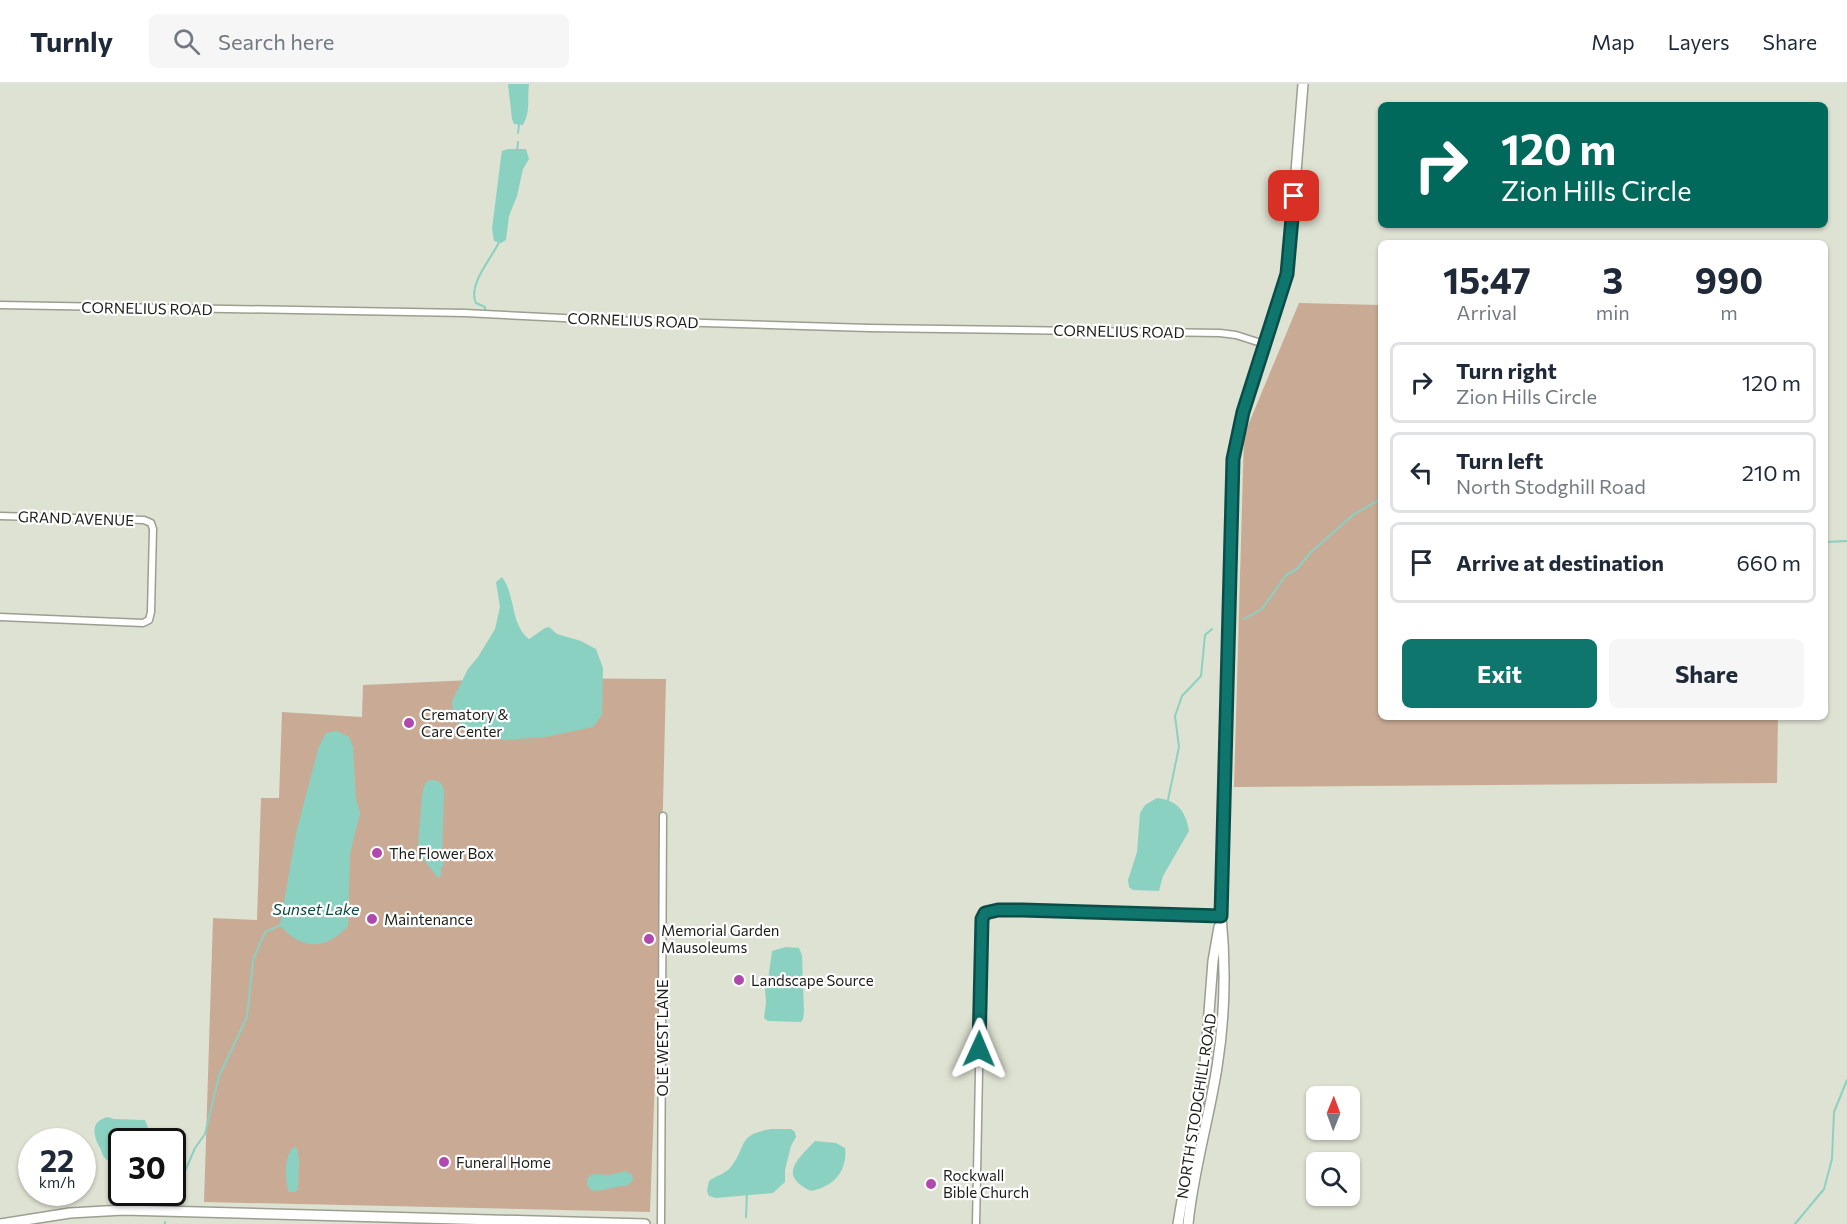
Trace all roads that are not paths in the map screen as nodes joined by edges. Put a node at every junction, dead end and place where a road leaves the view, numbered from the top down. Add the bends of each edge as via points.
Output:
1 (1303, 84) edge
2 (0, 305) edge
3 (1264, 344) junction
4 (0, 516) edge
5 (0, 617) edge
6 (663, 816) dead end
7 (1221, 916) junction
8 (0, 1224) edge
9 (645, 1224) edge
10 (661, 1224) edge
11 (976, 1224) edge
12 (1178, 1224) edge
13 (1188, 1224) edge

1 - 3 street, NORTH STODGHILL ROAD via 1289,260
2 - 3 street, CORNELIUS ROAD via 465,313 869,328 1220,333
3 - 7 street, NORTH STODGHILL ROAD via 1243,412 1232,474
4 - 5 street, GRAND AVENUE via 135,519 151,523 153,529 149,621
6 - 10 street, OLE WEST LANE
7 - 11 street via 1022,910 985,913
7 - 12 street, NORTH STODGHILL ROAD via 1213,961 1205,1064
7 - 13 street, NORTH STODGHILL ROAD via 1225,955 1220,1043
8 - 9 street via 70,1213 123,1210

